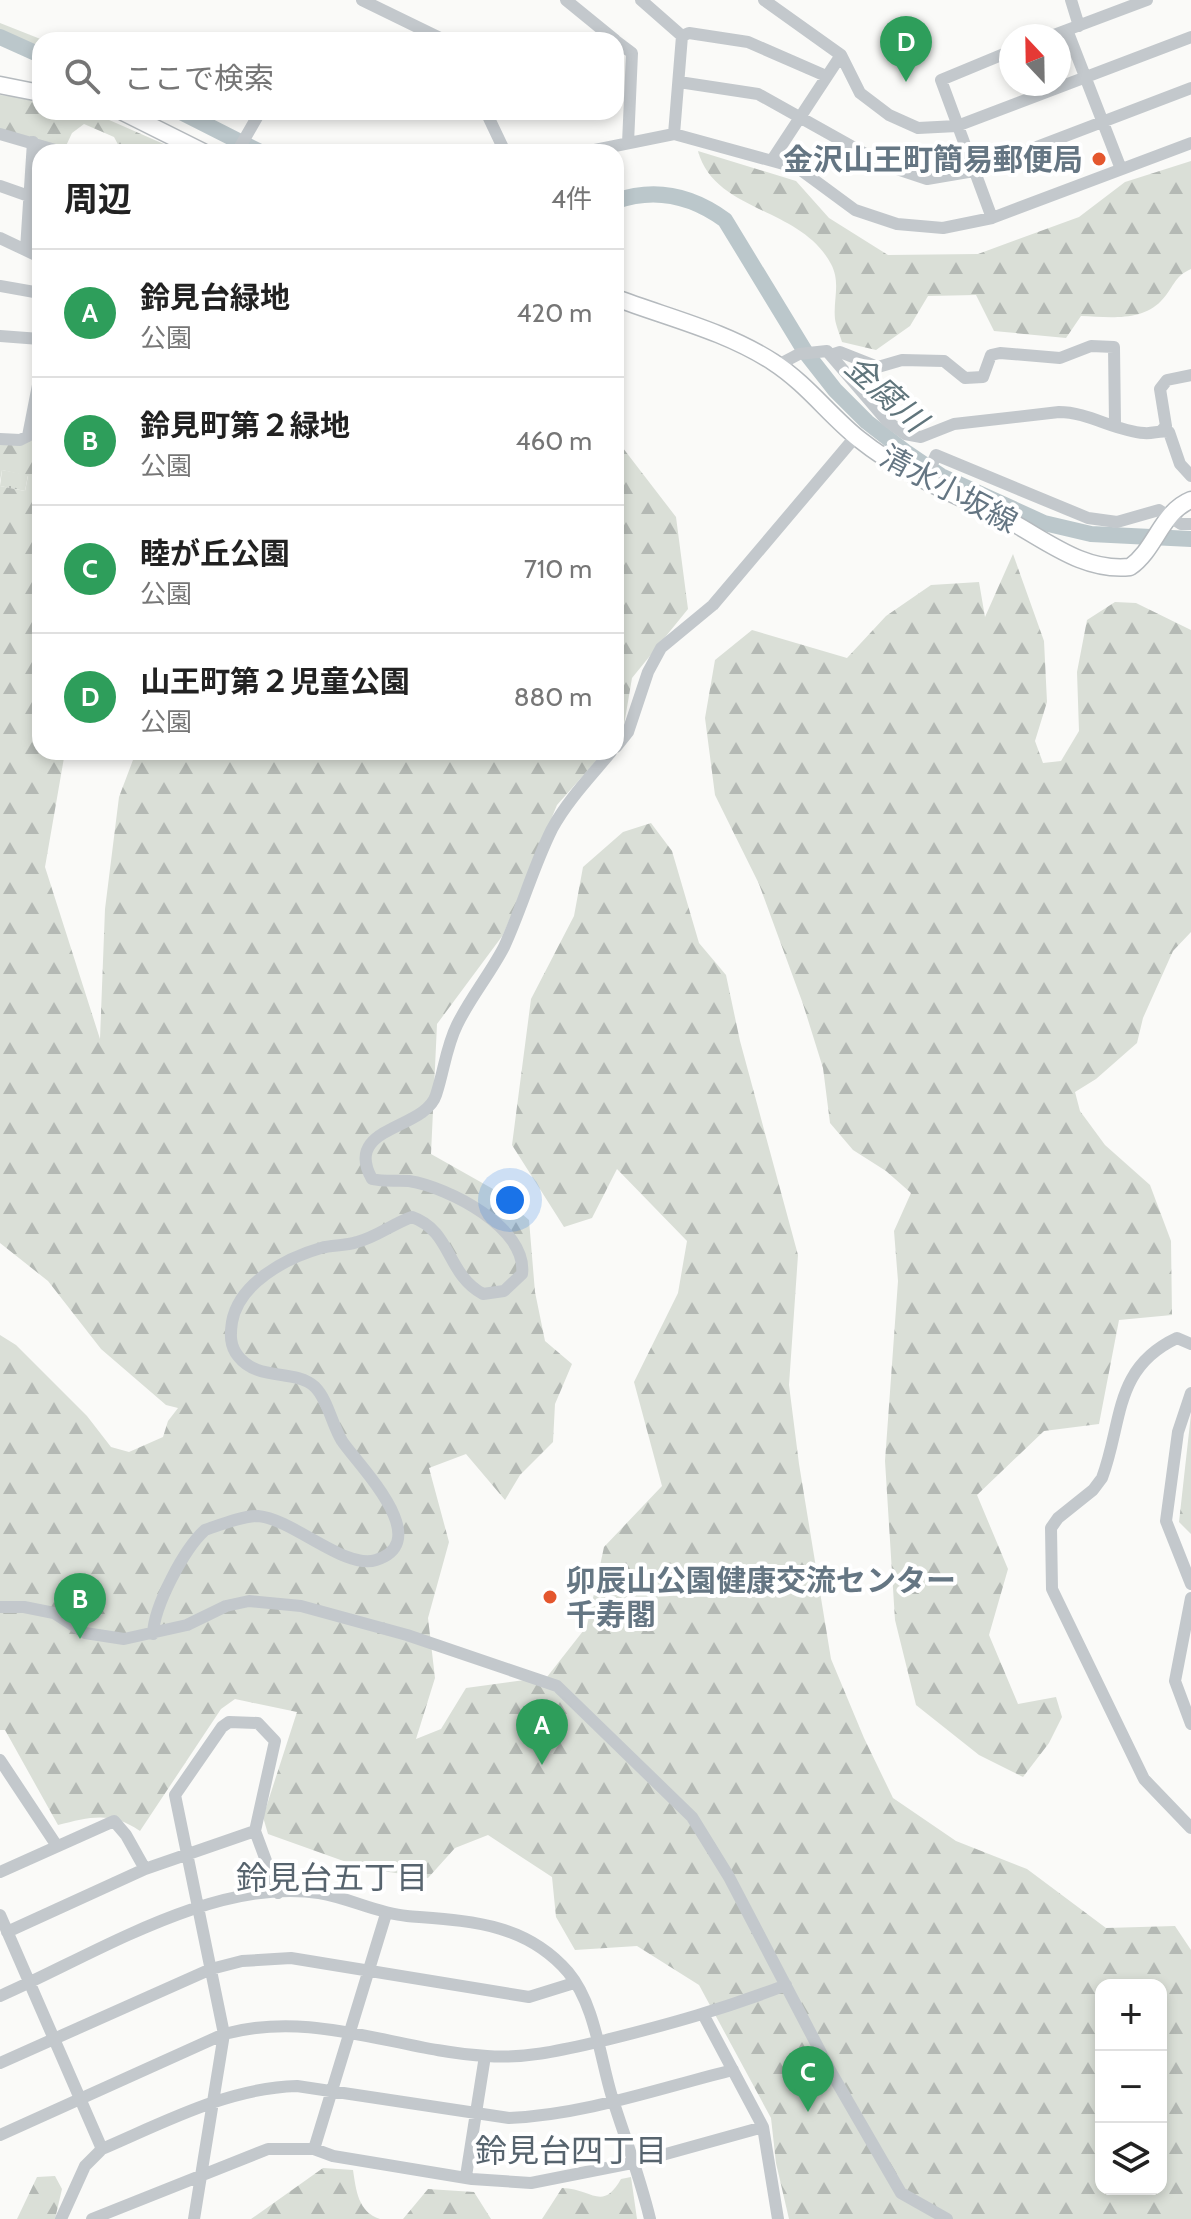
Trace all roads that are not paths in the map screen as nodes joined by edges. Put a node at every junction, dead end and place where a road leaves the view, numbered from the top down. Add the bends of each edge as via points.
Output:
1 (362, 0) edge
2 (566, 0) edge
3 (590, 0) edge
4 (641, 0) edge
5 (764, 0) edge
6 (1071, 0) edge
7 (1147, 0) edge
8 (580, 12) junction
9 (1073, 28) junction
10 (428, 32) edge
11 (606, 32) edge
12 (682, 36) junction
13 (1191, 37) edge
14 (624, 46) edge
15 (841, 55) junction
16 (999, 56) edge
17 (826, 76) junction
18 (1085, 77) junction
19 (679, 82) junction
20 (0, 85) edge
21 (1191, 88) edge
22 (32, 91) edge
23 (801, 116) junction
24 (139, 120) edge
25 (255, 120) edge
26 (490, 120) edge
27 (1102, 123) junction
28 (957, 126) junction
29 (0, 134) edge
30 (674, 134) junction
31 (33, 142) joint
32 (628, 143) junction
33 (1191, 143) edge
34 (39, 144) edge
35 (187, 144) edge
36 (242, 144) edge
37 (501, 144) edge
38 (623, 144) edge
39 (772, 160) junction
40 (1121, 169) junction
41 (974, 171) junction
42 (0, 186) edge
43 (32, 197) edge
44 (32, 211) edge
45 (992, 218) junction
46 (0, 238) edge
47 (26, 249) junction
48 (32, 252) edge
49 (0, 286) edge
50 (32, 292) edge
51 (624, 301) edge
52 (0, 336) edge
53 (32, 338) edge
54 (831, 353) junction
55 (778, 365) junction
56 (1191, 375) edge
57 (32, 416) edge
58 (1115, 424) junction
59 (1162, 430) junction
60 (856, 436) junction
61 (0, 439) edge
62 (1191, 476) edge
63 (922, 480) junction
64 (1191, 500) edge
65 (1168, 518) junction
66 (1191, 524) edge
67 (624, 737) edge
68 (605, 760) edge
69 (1191, 1344) edge
70 (1191, 1393) edge
71 (1191, 1584) edge
72 (1191, 1598) edge
73 (0, 1607) edge
74 (153, 1634) junction
75 (1191, 1724) edge
76 (0, 1760) edge
77 (1191, 1828) edge
78 (255, 1831) junction
79 (57, 1846) junction
80 (187, 1852) junction
81 (145, 1869) junction
82 (0, 1872) edge
83 (278, 1893) junction
84 (198, 1905) junction
85 (386, 1914) junction
86 (0, 1915) edge
87 (7, 1932) junction
88 (211, 1969) junction
89 (368, 1972) junction
90 (574, 1983) junction
91 (28, 1984) junction
92 (786, 1985) junction
93 (0, 1996) edge
94 (704, 2016) junction
95 (351, 2032) junction
96 (224, 2034) junction
97 (53, 2039) junction
98 (597, 2042) junction
99 (485, 2056) junction
100 (0, 2063) edge
101 (733, 2070) junction
102 (332, 2091) junction
103 (79, 2098) junction
104 (613, 2100) junction
105 (210, 2104) junction
106 (476, 2115) junction
107 (763, 2127) junction
108 (0, 2135) edge
109 (102, 2149) junction
110 (314, 2149) junction
111 (637, 2162) junction
112 (466, 2176) junction
113 (201, 2177) junction
114 (61, 2219) edge
115 (92, 2219) edge
116 (194, 2219) edge
117 (650, 2219) edge
118 (778, 2219) edge
119 (947, 2219) edge

1 - 10 street
2 - 8 street
3 - 8 street
4 - 12 street
5 - 15 street
6 - 9 street
7 - 9 street
8 - 11 street
9 - 18 street
12 - 17 street via 748,42
12 - 19 street
13 - 18 street
14 - 32 street via 632,53
15 - 17 street
15 - 28 street via 860,93 889,115 918,128
16 - 28 street via 941,80
17 - 23 street
18 - 27 street
18 - 28 street
19 - 23 street via 744,90
19 - 30 street
20 - 22 main road
21 - 27 street
23 - 39 street
23 - 41 street via 901,172 927,179
24 - 35 main road
25 - 36 street
26 - 37 street
27 - 40 street
27 - 41 street
28 - 41 street
29 - 31 street
30 - 32 street
30 - 39 street
31 - 34 street
32 - 38 street
33 - 40 street
39 - 45 street via 798,168 855,210 897,224 943,228
40 - 45 street
41 - 45 street
42 - 43 street
44 - 47 street
46 - 47 street
47 - 48 street
49 - 50 street
51 - 55 main road, 清水小坂線 via 729,337
52 - 53 street
54 - 55 street via 799,354
54 - 58 street via 887,421 905,434 921,437 954,424 1059,412
54 - 58 street via 878,367 902,360 944,361 972,379 983,377 991,355 1060,358 1091,346 1114,347
55 - 60 main road, 清水小坂線 via 814,392
56 - 59 street via 1167,380 1160,389 1166,426
57 - 61 street via 28,436
58 - 59 street via 1145,433
59 - 62 street via 1169,432 1180,464
60 - 63 main road, 清水小坂線
60 - 67 street via 693,624 661,648
63 - 65 street via 936,455 1088,518 1117,522 1159,510
63 - 65 main road, 清水小坂線 via 1098,566 1130,567 1149,552
64 - 65 main road, 清水小坂線
65 - 66 street
68 - 74 street via 553,827 503,947 457,1024 435,1098 424,1111 375,1139 367,1155 372,1179 422,1185 462,1200 489,1218 515,1244 522,1274 504,1291 483,1294 463,1280 435,1228 412,1217 357,1243 296,1256 259,1280 233,1314 229,1337 237,1356 254,1371 307,1381 318,1390 339,1436 399,1526 393,1547 376,1560 357,1559 273,1519 255,1516 205,1530 166,1591
69 - 77 street via 1177,1338 1164,1344 1128,1380 1102,1478 1058,1518 1051,1528 1050,1552 1052,1589 1133,1761 1154,1792
70 - 71 street via 1178,1432 1166,1521
72 - 75 street via 1175,1681
73 - 74 street via 54,1613 85,1633 124,1639
74 - 92 street via 249,1601 301,1606 557,1686 692,1817
76 - 79 street
78 - 80 street
78 - 80 street via 275,1741 258,1723 229,1722 175,1795
78 - 83 street
79 - 81 street via 114,1821
79 - 82 street
80 - 81 street
80 - 84 street
81 - 87 street
83 - 84 street
83 - 85 street via 320,1893
84 - 88 street
84 - 91 street
85 - 89 street
85 - 90 street via 474,1922 524,1936 542,1947
86 - 87 street
87 - 91 street
88 - 89 street via 291,1958
88 - 96 street
88 - 97 street
89 - 90 street via 529,1997
89 - 95 street
90 - 98 street
91 - 93 street
91 - 97 street
92 - 94 street
92 - 119 street via 901,2193
94 - 98 street
94 - 101 street
95 - 96 street via 288,2024
95 - 99 street
95 - 102 street
96 - 103 street
96 - 105 street
97 - 100 street
97 - 103 street
98 - 99 street via 536,2056
98 - 104 street
99 - 106 street
101 - 104 street
101 - 107 street
102 - 105 street via 265,2087
102 - 106 street
102 - 110 street
103 - 108 street
103 - 109 street
104 - 106 street via 540,2117
104 - 111 street
105 - 109 street
105 - 113 street
106 - 112 street
107 - 111 street
107 - 118 street
109 - 114 street via 85,2166
110 - 112 street
110 - 113 street via 268,2149
111 - 112 street via 531,2183
111 - 117 street
113 - 115 street
113 - 116 street

